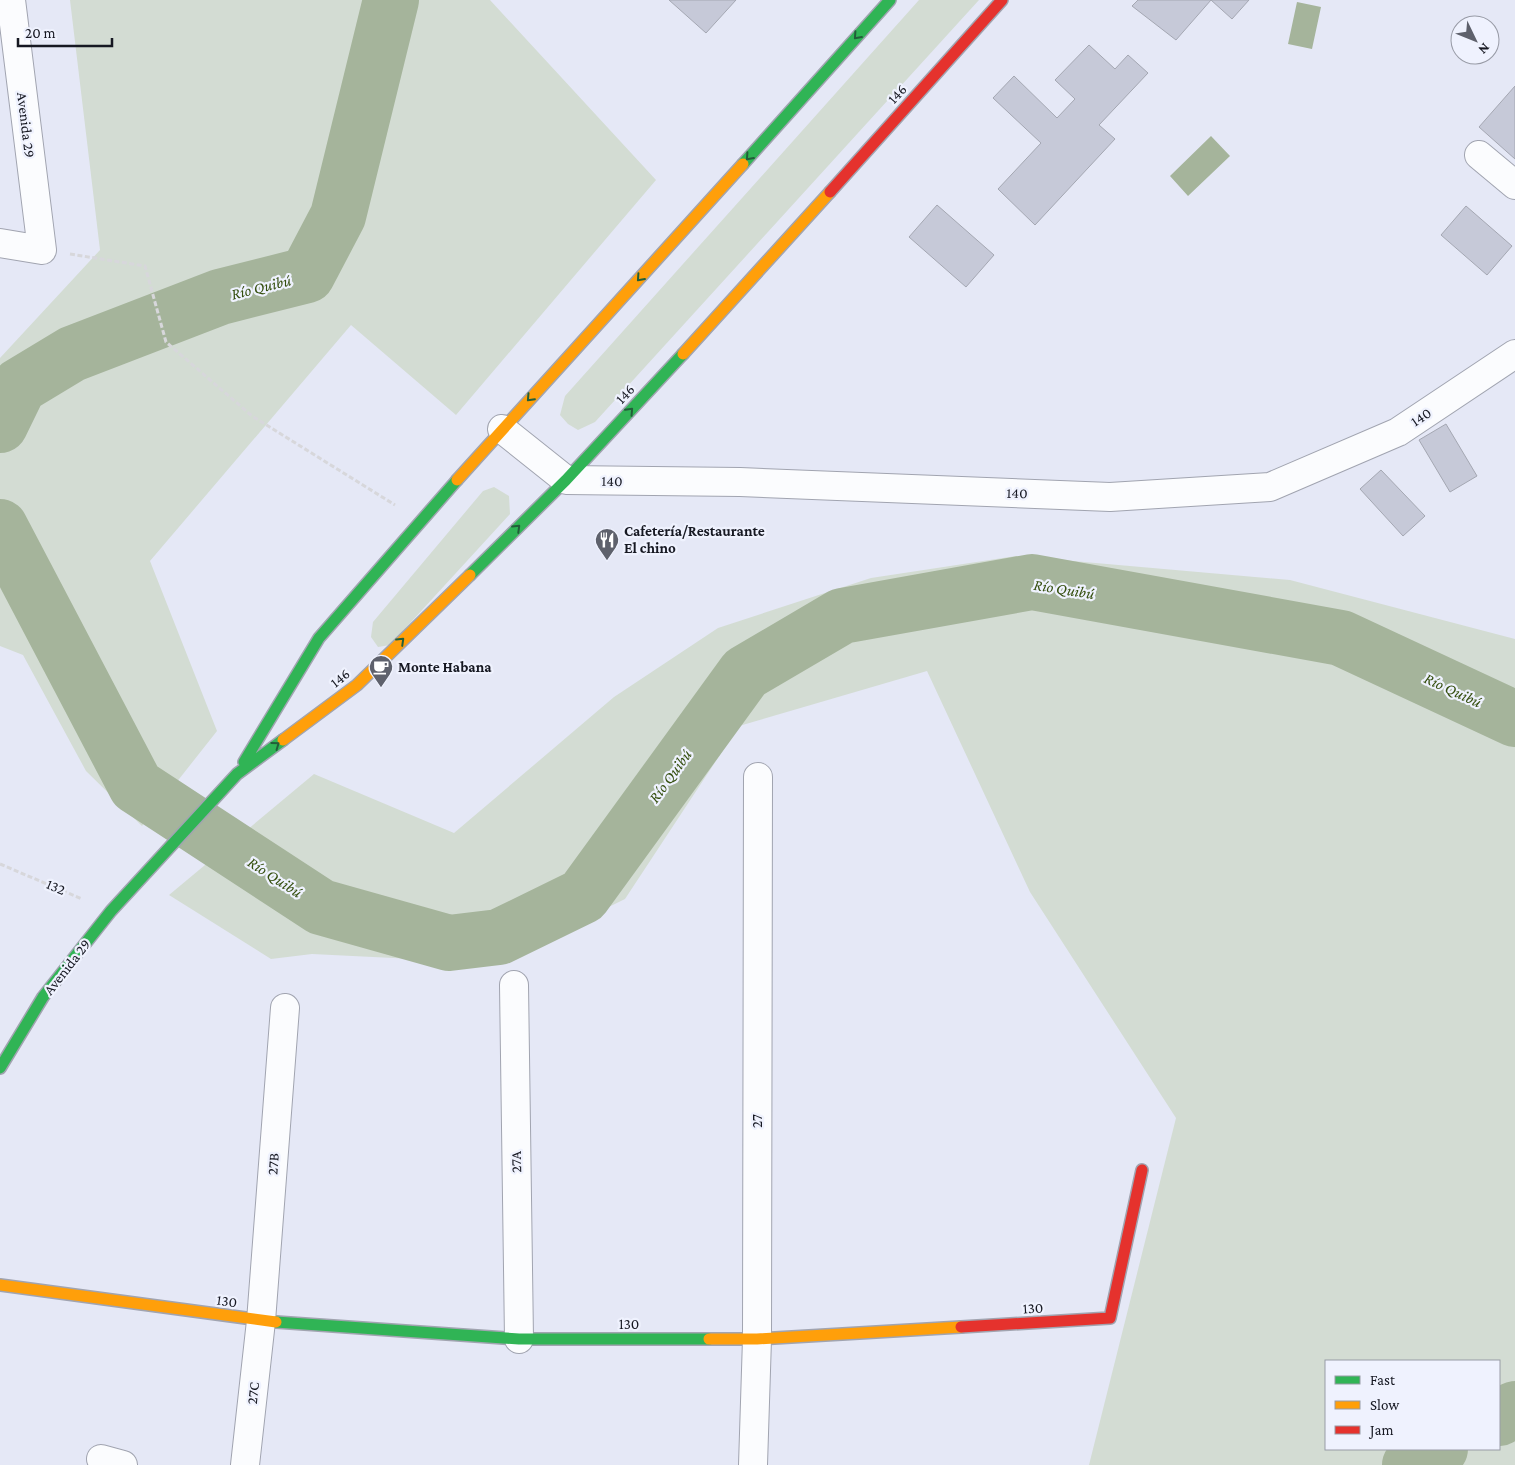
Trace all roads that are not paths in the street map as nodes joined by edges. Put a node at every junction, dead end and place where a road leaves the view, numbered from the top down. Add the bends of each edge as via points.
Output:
1 (11, 0) edge
2 (890, 0) edge
3 (1002, 0) edge
4 (1479, 155) dead end
5 (1515, 185) edge
6 (0, 243) edge
7 (1515, 354) edge
8 (502, 429) junction
9 (566, 480) junction
10 (237, 774) junction
11 (758, 777) dead end
12 (145, 875) joint
13 (514, 985) dead end
14 (285, 1008) dead end
15 (0, 1068) edge
16 (1142, 1170) dead end
17 (0, 1285) edge
18 (261, 1321) junction
19 (519, 1339) junction
20 (757, 1339) junction
21 (245, 1465) edge
22 (753, 1465) edge

1 - 6 street, Avenida 29 via 42,250
2 -> 8 street, 146
9 -> 3 street, 146 via 726,308
4 - 5 street
7 - 9 street, 140 via 1398,432 1270,488 1110,497 740,482
8 - 9 street
8 - 10 street, 146 via 319,638
10 -> 9 street, 146 via 356,685
10 - 12 street, 146
11 - 20 street, 27
12 - 15 street, Avenida 29 via 111,911 43,997
13 - 19 street, 27A
14 - 18 street, 27B
16 - 20 street, 130 via 1110,1318
17 - 18 street, 130
18 - 19 street, 130
18 - 21 street, 27C
19 - 20 street, 130
20 - 22 street, 27

